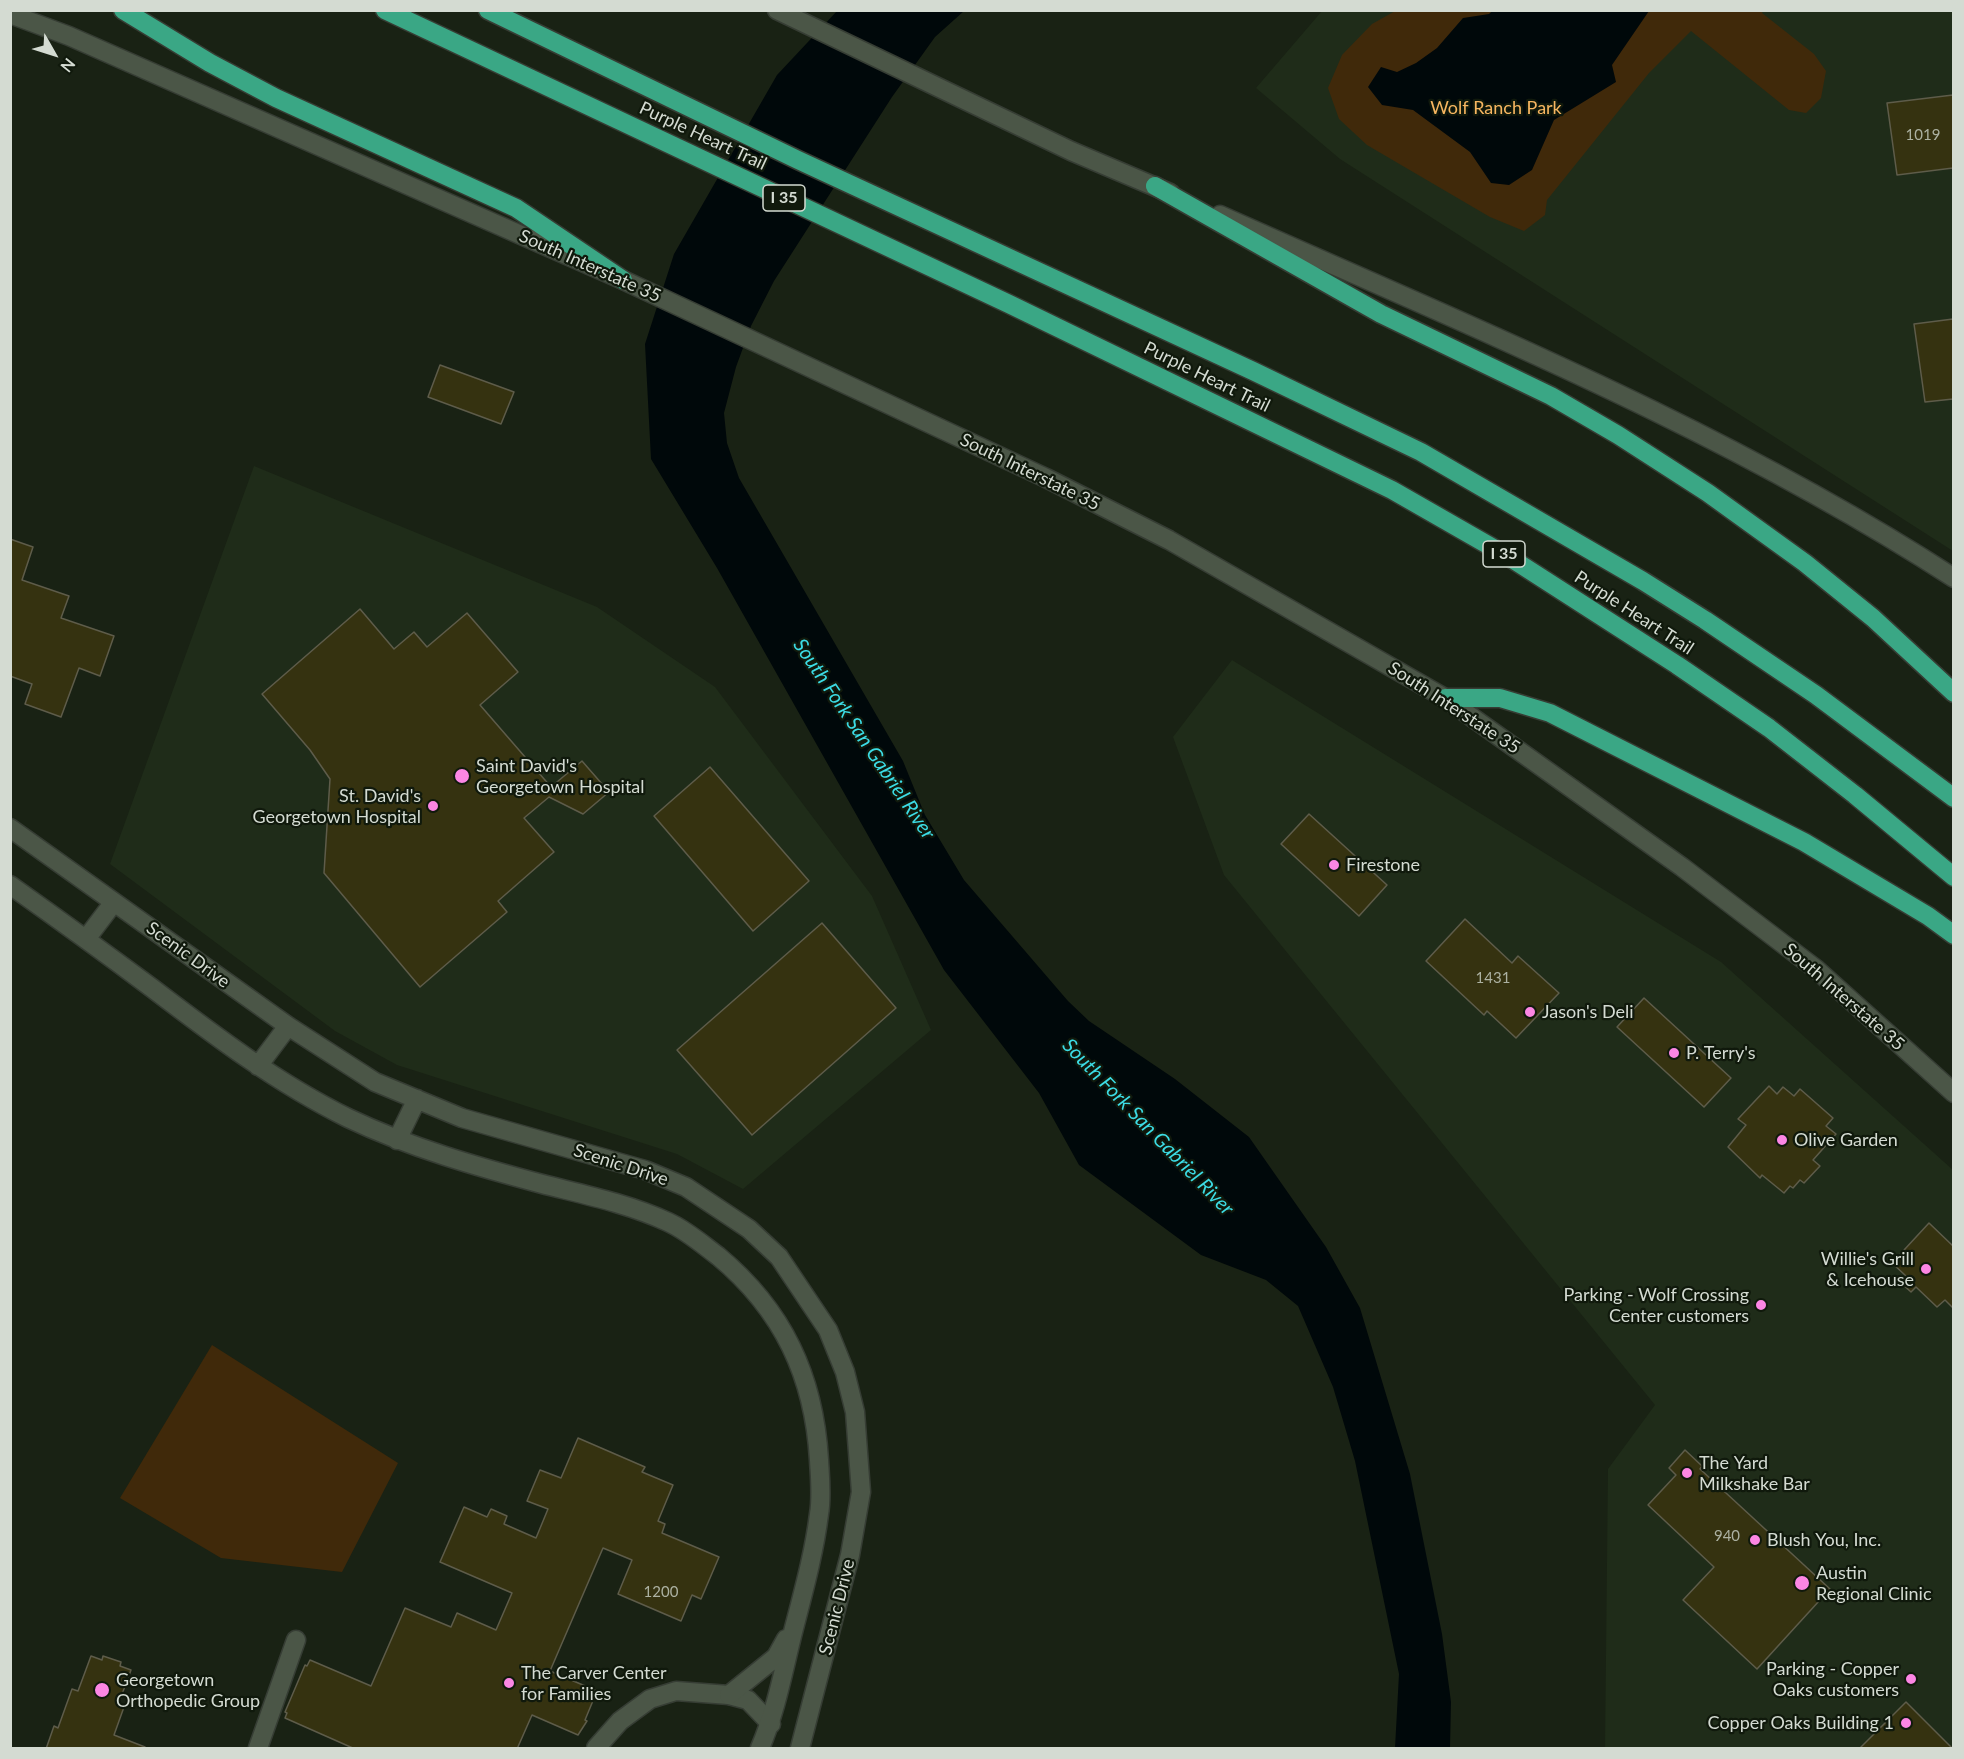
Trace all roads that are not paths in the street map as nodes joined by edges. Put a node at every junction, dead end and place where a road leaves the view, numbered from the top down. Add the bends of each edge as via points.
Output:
1 (123, 10) edge
2 (385, 10) edge
3 (488, 10) edge
4 (777, 10) edge
5 (10, 14) edge
6 (1155, 186) junction
7 (622, 280) junction
8 (1953, 578) edge
9 (1953, 693) edge
10 (1445, 698) junction
11 (1953, 798) edge
12 (10, 828) edge
13 (1953, 877) edge
14 (10, 885) edge
15 (114, 902) junction
16 (1953, 935) edge
17 (86, 939) junction
18 (288, 1026) junction
19 (258, 1066) junction
20 (1953, 1093) edge
21 (417, 1099) junction
22 (397, 1140) junction
23 (796, 1622) junction
24 (296, 1641) dead end
25 (729, 1695) junction
26 (771, 1724) junction
27 (258, 1749) edge
28 (596, 1749) edge
29 (760, 1749) edge
30 (800, 1749) edge

1 - 7 highway via 276,98 516,208
2 - 13 highway, Purple Heart Trail / I 35 via 1009,304 1392,490 1509,557 1769,728
3 - 11 highway, Purple Heart Trail / I 35 via 1421,452 1652,586 1816,695
4 - 6 main road via 1071,151
5 - 7 main road, South Interstate 35 via 69,36
6 - 8 main road via 1548,361 1689,429 1906,547
6 - 9 highway via 1381,314 1551,396 1618,435 1805,563 1873,618
7 - 10 main road, South Interstate 35 via 1046,478 1169,540
10 - 16 highway via 1500,698 1550,713 1804,842
10 - 20 main road, South Interstate 35 via 1682,867 1799,956
12 - 15 main road, Scenic Drive
14 - 17 main road, Scenic Drive
15 - 17 main road
15 - 18 main road, Scenic Drive
17 - 19 main road, Scenic Drive
18 - 19 main road
18 - 21 main road, Scenic Drive via 375,1082
19 - 22 main road, Scenic Drive via 330,1108
21 - 22 main road
21 - 30 main road, Scenic Drive via 462,1118 645,1170 686,1187 749,1229 779,1257 828,1330 855,1412 861,1492 850,1555
22 - 23 main road, Scenic Drive via 669,1222 702,1243 763,1300 801,1368 818,1433 820,1513
23 - 25 main road via 776,1657
23 - 26 main road, Scenic Drive
24 - 27 main road
25 - 26 main road via 748,1700
25 - 28 main road via 676,1691 650,1699 620,1721
26 - 29 main road, Scenic Drive

